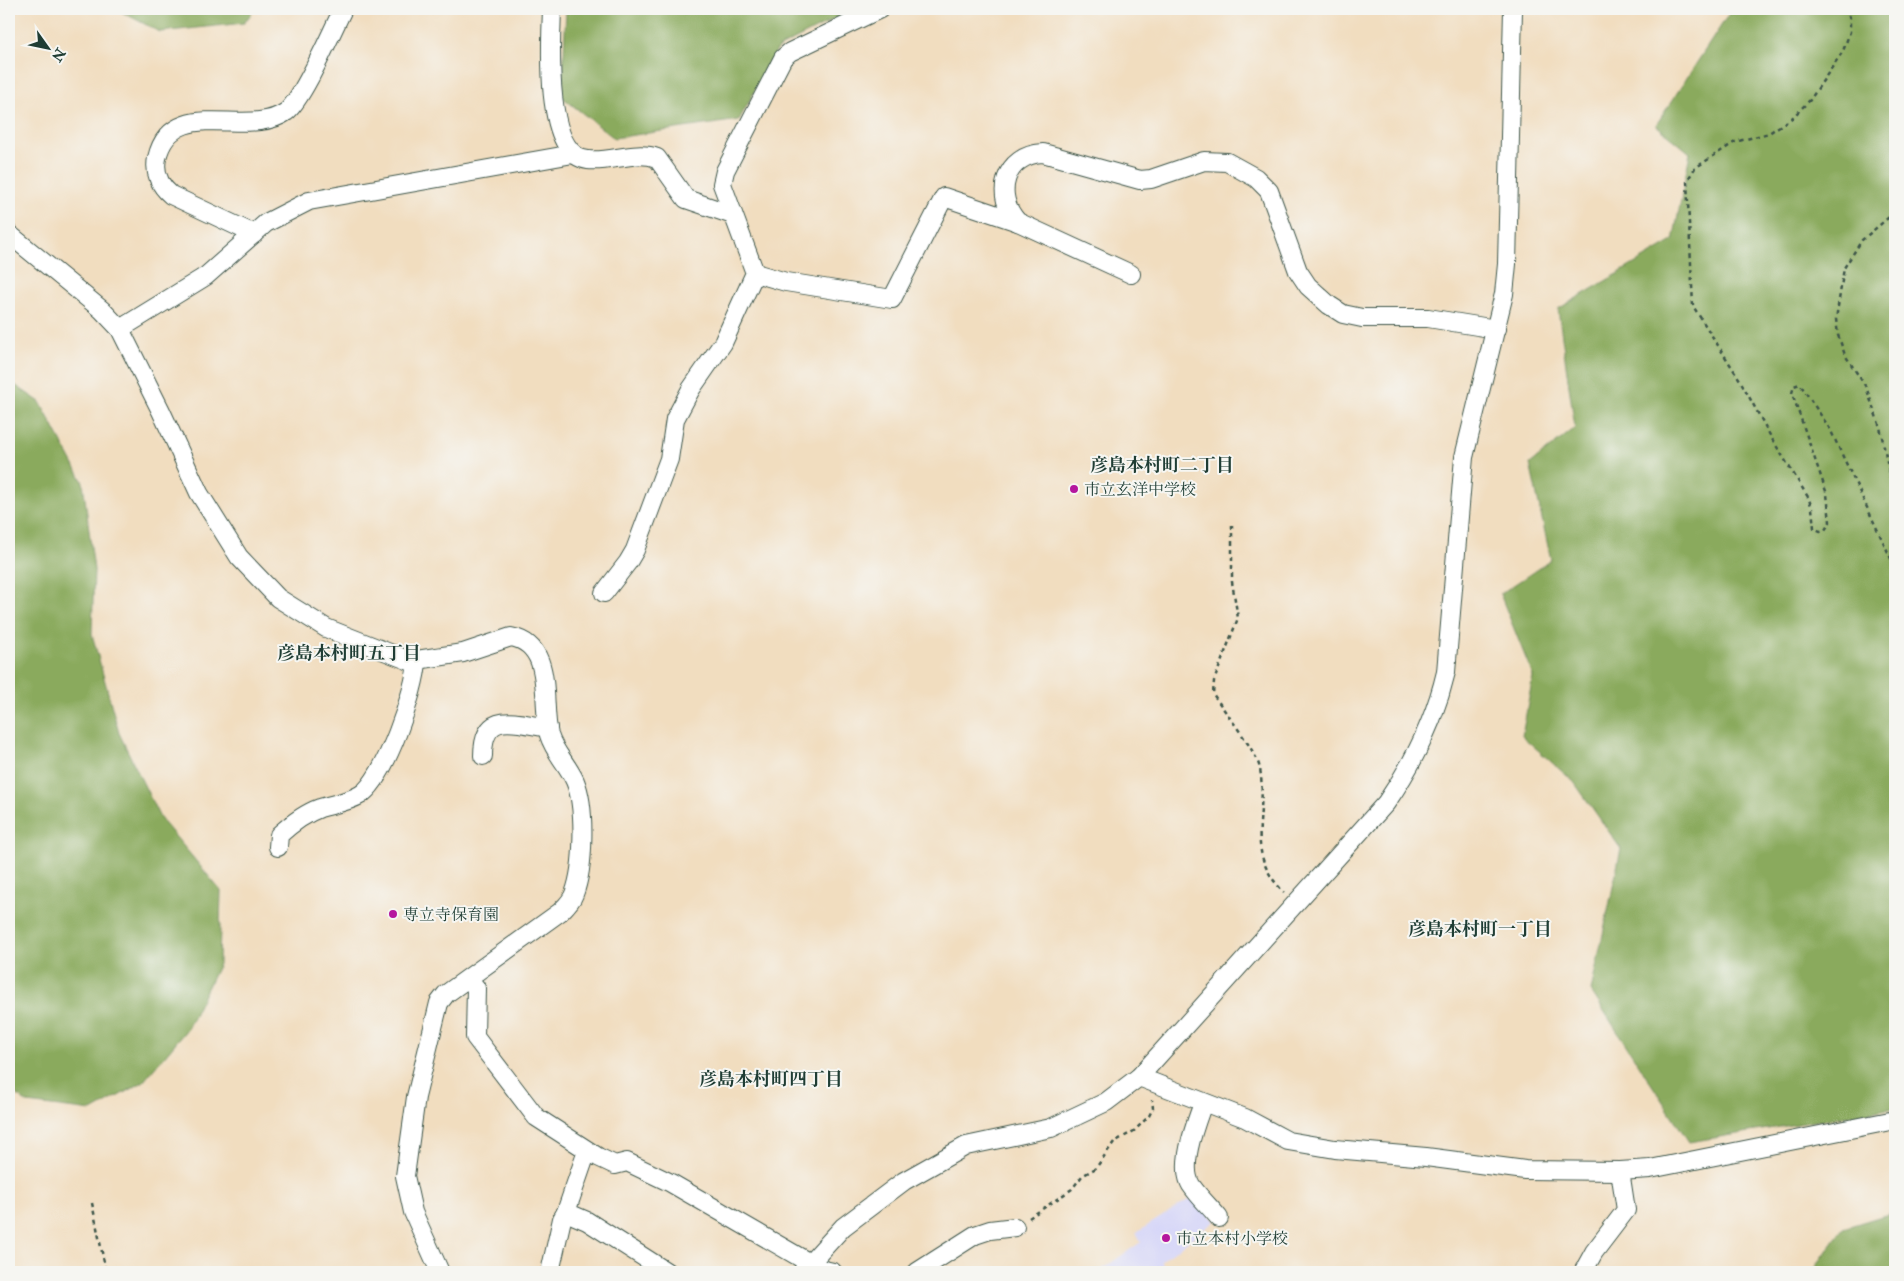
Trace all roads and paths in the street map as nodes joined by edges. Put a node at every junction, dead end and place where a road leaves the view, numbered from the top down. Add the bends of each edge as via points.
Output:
1 (343, 9) edge
2 (552, 9) edge
3 (880, 9) edge
4 (1513, 9) edge
5 (1844, 9) edge
6 (573, 154) junction
7 (1895, 212) edge
8 (733, 215) junction
9 (1018, 222) junction
10 (9, 234) edge
11 (254, 234) junction
12 (755, 273) junction
13 (1131, 274) dead end
14 (120, 329) junction
15 (1496, 329) junction
16 (1895, 501) edge
17 (1232, 524) dead end
18 (1895, 567) edge
19 (604, 593) dead end
20 (417, 660) junction
21 (548, 728) junction
22 (484, 756) dead end
23 (278, 848) dead end
24 (1296, 903) junction
25 (469, 979) junction
26 (1139, 1077) junction
27 (1148, 1097) dead end
28 (1203, 1103) junction
29 (1895, 1120) edge
30 (587, 1151) junction
31 (1620, 1171) junction
32 (92, 1203) dead end
33 (566, 1212) junction
34 (1219, 1218) dead end
35 (1015, 1227) joint
36 (806, 1267) edge
37 (106, 1272) edge
38 (440, 1272) edge
39 (550, 1272) edge
40 (667, 1272) edge
41 (833, 1272) edge
42 (917, 1272) edge
43 (1583, 1272) edge

1 - 11 street via 297,100 284,113 269,119 186,124 169,133 158,153 156,173 171,195
2 - 6 street via 551,79 563,141
3 - 8 street via 783,58 725,171 722,184
4 - 15 street via 1507,264
5 - 18 path via 1850,18 1850,32 1843,51 1810,100 1792,118 1769,133 1735,142 1695,168 1687,181 1693,306 1808,497 1814,528 1825,530 1830,522 1827,494 1792,393 1794,386 1800,384 1830,429
6 - 8 street via 590,160 657,158 686,199
6 - 11 street via 326,196 280,213
7 - 16 path via 1862,240 1844,268 1836,319 1845,355 1866,387 1880,427
8 - 12 street
9 - 12 street via 944,196 892,299 786,282
9 - 13 street
9 - 15 street via 1008,213 1005,180 1018,162 1033,153 1054,155 1140,180 1151,180 1204,161 1227,162 1256,178 1269,191 1298,271 1308,286 1343,314 1362,318 1428,318
10 - 14 street via 102,310
11 - 14 street via 206,276
12 - 19 street via 723,343 675,419 669,459 635,550
14 - 20 street via 192,481 214,520 248,568 278,598 307,618 396,656
15 - 24 street via 1464,457 1443,686 1414,760 1400,783 1386,803
17 - 24 path via 1232,582 1238,618 1214,681 1213,694 1260,767 1263,863 1271,878
20 - 21 street via 463,653 511,637 519,638 539,658
20 - 23 street via 417,671 399,728 372,785 349,800 315,810 279,836
21 - 22 street via 501,721 492,724 485,738
21 - 25 street via 577,789 582,828 574,894 560,912
24 - 26 street
25 - 30 street via 476,988 474,1031 480,1045 536,1117
25 - 38 street via 446,994 439,1003 416,1097 406,1164 406,1188 410,1202
26 - 28 street via 1196,1097
26 - 36 street via 1106,1102 1051,1128 966,1146 884,1194 843,1227
27 - 35 path via 1153,1101 1153,1108 1134,1131 1114,1142 1096,1168 1082,1176 1072,1189
28 - 31 street via 1245,1118 1288,1141 1525,1170
28 - 34 street via 1192,1137 1188,1173 1190,1184
29 - 31 street via 1678,1164
30 - 33 street
30 - 36 street via 615,1165 627,1162 671,1183
31 - 43 street via 1626,1210 1598,1245
32 - 37 path
33 - 39 street
33 - 40 street via 588,1222
35 - 42 street via 975,1235
36 - 41 street

